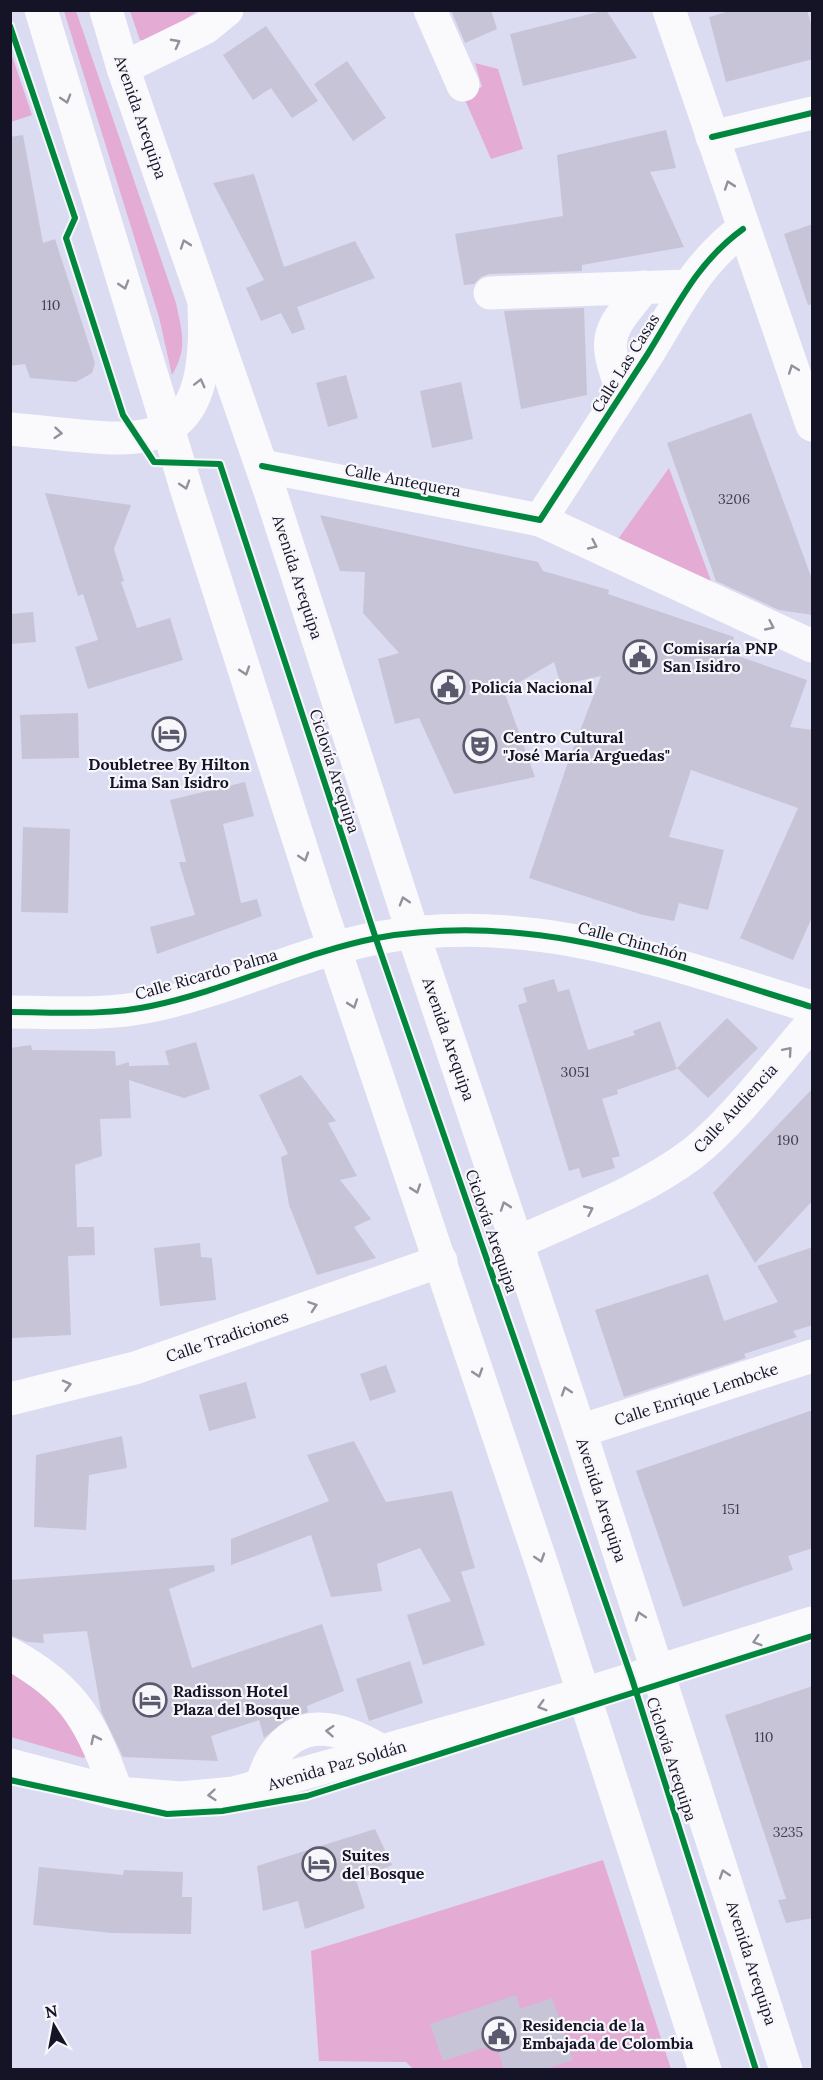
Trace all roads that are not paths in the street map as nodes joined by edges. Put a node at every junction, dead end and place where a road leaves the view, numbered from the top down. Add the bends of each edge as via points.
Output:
1 (35, 10) edge
2 (40, 10) edge
3 (106, 10) edge
4 (227, 10) edge
5 (430, 10) edge
6 (669, 10) edge
7 (48, 43) junction
8 (123, 68) junction
9 (463, 85) dead end
10 (813, 113) edge
11 (712, 137) junction
12 (743, 229) junction
13 (688, 286) junction
14 (644, 287) junction
15 (490, 293) dead end
16 (204, 299) junction
17 (623, 392) junction
18 (813, 424) edge
19 (10, 429) edge
20 (168, 430) junction
21 (262, 466) junction
22 (540, 520) junction
23 (813, 646) edge
24 (413, 933) junction
25 (335, 948) junction
26 (813, 1007) edge
27 (10, 1012) edge
28 (813, 1023) edge
29 (517, 1243) junction
30 (441, 1261) junction
31 (813, 1356) edge
32 (10, 1399) edge
33 (580, 1431) junction
34 (813, 1623) edge
35 (10, 1654) edge
36 (658, 1672) junction
37 (584, 1694) junction
38 (10, 1765) edge
39 (117, 1793) junction
40 (705, 2070) edge
41 (786, 2070) edge

1 - 7 main road
2 - 7 main road
3 - 8 main road, Avenida Arequipa
8 -> 4 main road via 205,28
5 - 9 main road
6 - 11 main road
7 -> 20 main road
16 -> 8 main road, Avenida Arequipa
10 - 11 main road
12 -> 11 main road
12 - 13 main road, Calle Las Casas via 714,252
18 -> 12 main road
13 - 14 main road
13 - 17 main road, Calle Las Casas
14 - 15 main road
14 - 17 main road via 610,331 611,361
20 -> 16 main road via 187,412 199,388 205,347
16 - 21 main road, Avenida Arequipa
17 - 22 main road, Calle Las Casas
19 -> 20 main road via 128,438
20 -> 25 main road
21 - 22 main road, Calle Antequera
24 -> 21 main road, Avenida Arequipa
22 -> 23 main road, Calle Antequera
24 - 25 main road, Calle Chinchón
24 - 26 main road, Calle Chinchón via 499,932 568,937
29 -> 24 main road, Avenida Arequipa
25 - 27 main road, Calle Ricardo Palma via 149,1007 114,1012
25 -> 30 main road
29 -> 28 main road, Calle Audiencia via 642,1185 693,1153
33 -> 29 main road, Avenida Arequipa
32 -> 30 main road, Calle Tradiciones via 135,1368
30 -> 37 main road
31 - 33 main road, Calle Enrique Lembcke
36 -> 33 main road, Avenida Arequipa
34 -> 36 main road, Avenida Paz Soldán
39 -> 35 main road via 94,1736 69,1695
36 - 37 main road, Avenida Paz Soldán
41 -> 36 main road, Avenida Arequipa
37 -> 39 main road, Avenida Paz Soldán via 234,1794 181,1798
37 - 40 main road
38 - 39 main road, Avenida Paz Soldán

